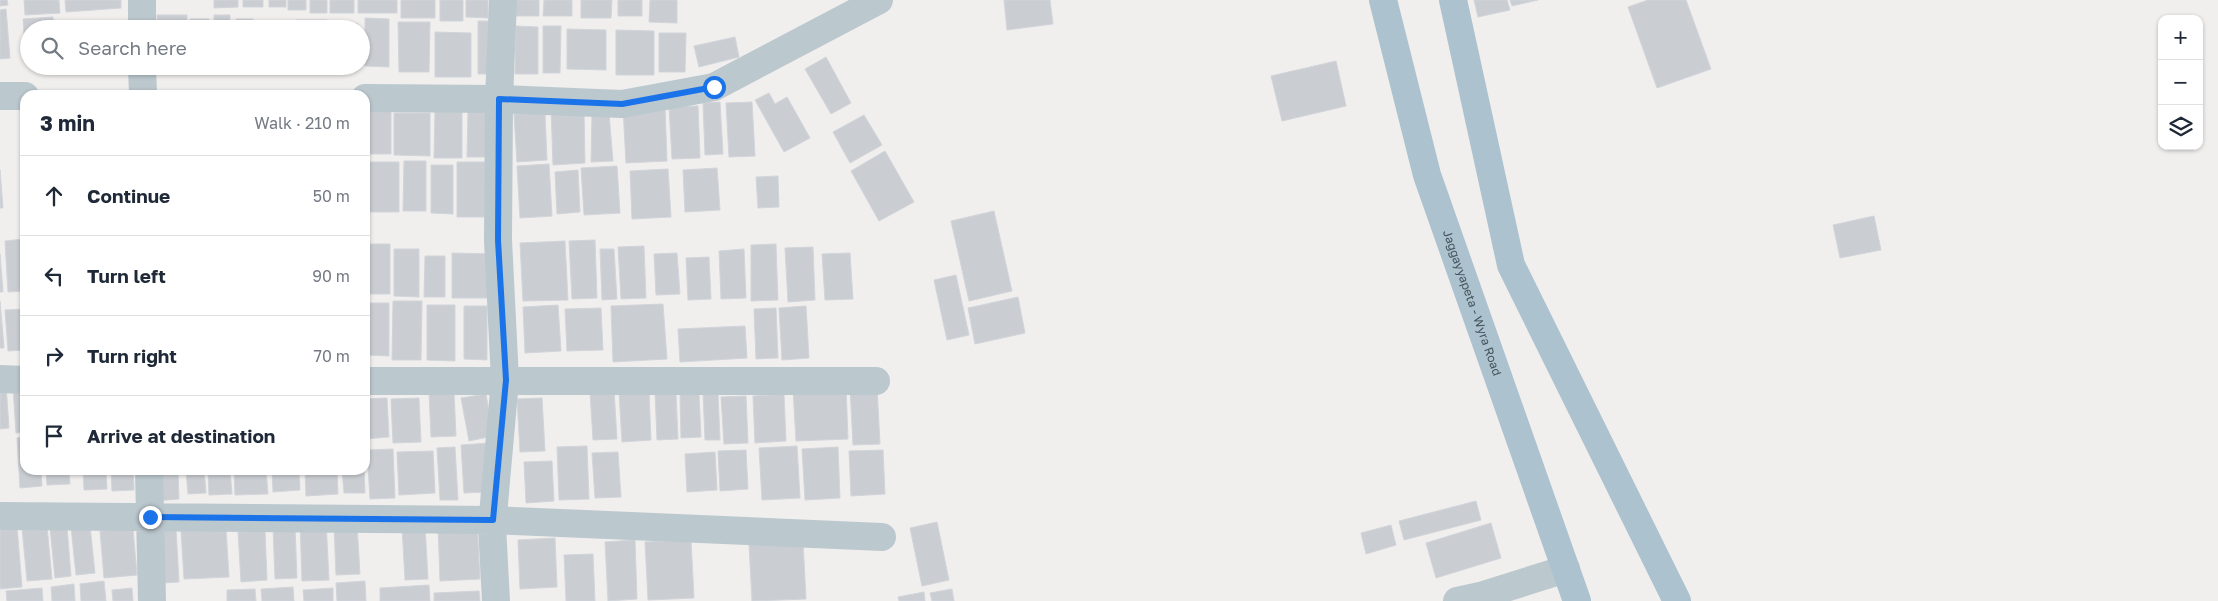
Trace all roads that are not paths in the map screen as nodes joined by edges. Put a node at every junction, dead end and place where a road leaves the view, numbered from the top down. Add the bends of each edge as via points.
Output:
1 (142, 0) edge
2 (503, 0) edge
3 (879, 0) edge
4 (1382, 0) edge
5 (1453, 0) edge
6 (142, 20) edge
7 (142, 75) edge
8 (143, 90) edge
9 (0, 96) edge
10 (20, 96) edge
11 (370, 98) edge
12 (499, 99) junction
13 (0, 379) edge
14 (20, 380) edge
15 (506, 380) junction
16 (370, 381) edge
17 (876, 381) dead end
18 (149, 475) edge
19 (0, 516) edge
20 (150, 517) junction
21 (493, 520) junction
22 (882, 537) dead end
23 (1566, 569) junction
24 (152, 601) edge
25 (496, 601) edge
26 (1456, 601) edge
27 (1577, 601) edge
28 (1678, 601) edge

1 - 6 street
2 - 12 street
3 - 12 street via 714,87 622,104
4 - 23 main road, Jaggayyapeta - Wyra Road via 1427,175
5 - 28 main road via 1511,265
7 - 8 street
9 - 10 street
11 - 12 street
12 - 15 street via 498,240
13 - 14 street
15 - 16 street
15 - 17 street
15 - 21 street
18 - 20 street
19 - 20 street
20 - 21 street
20 - 24 street
21 - 22 street
21 - 25 street
23 - 26 street
23 - 27 main road, Jaggayyapeta - Wyra Road

